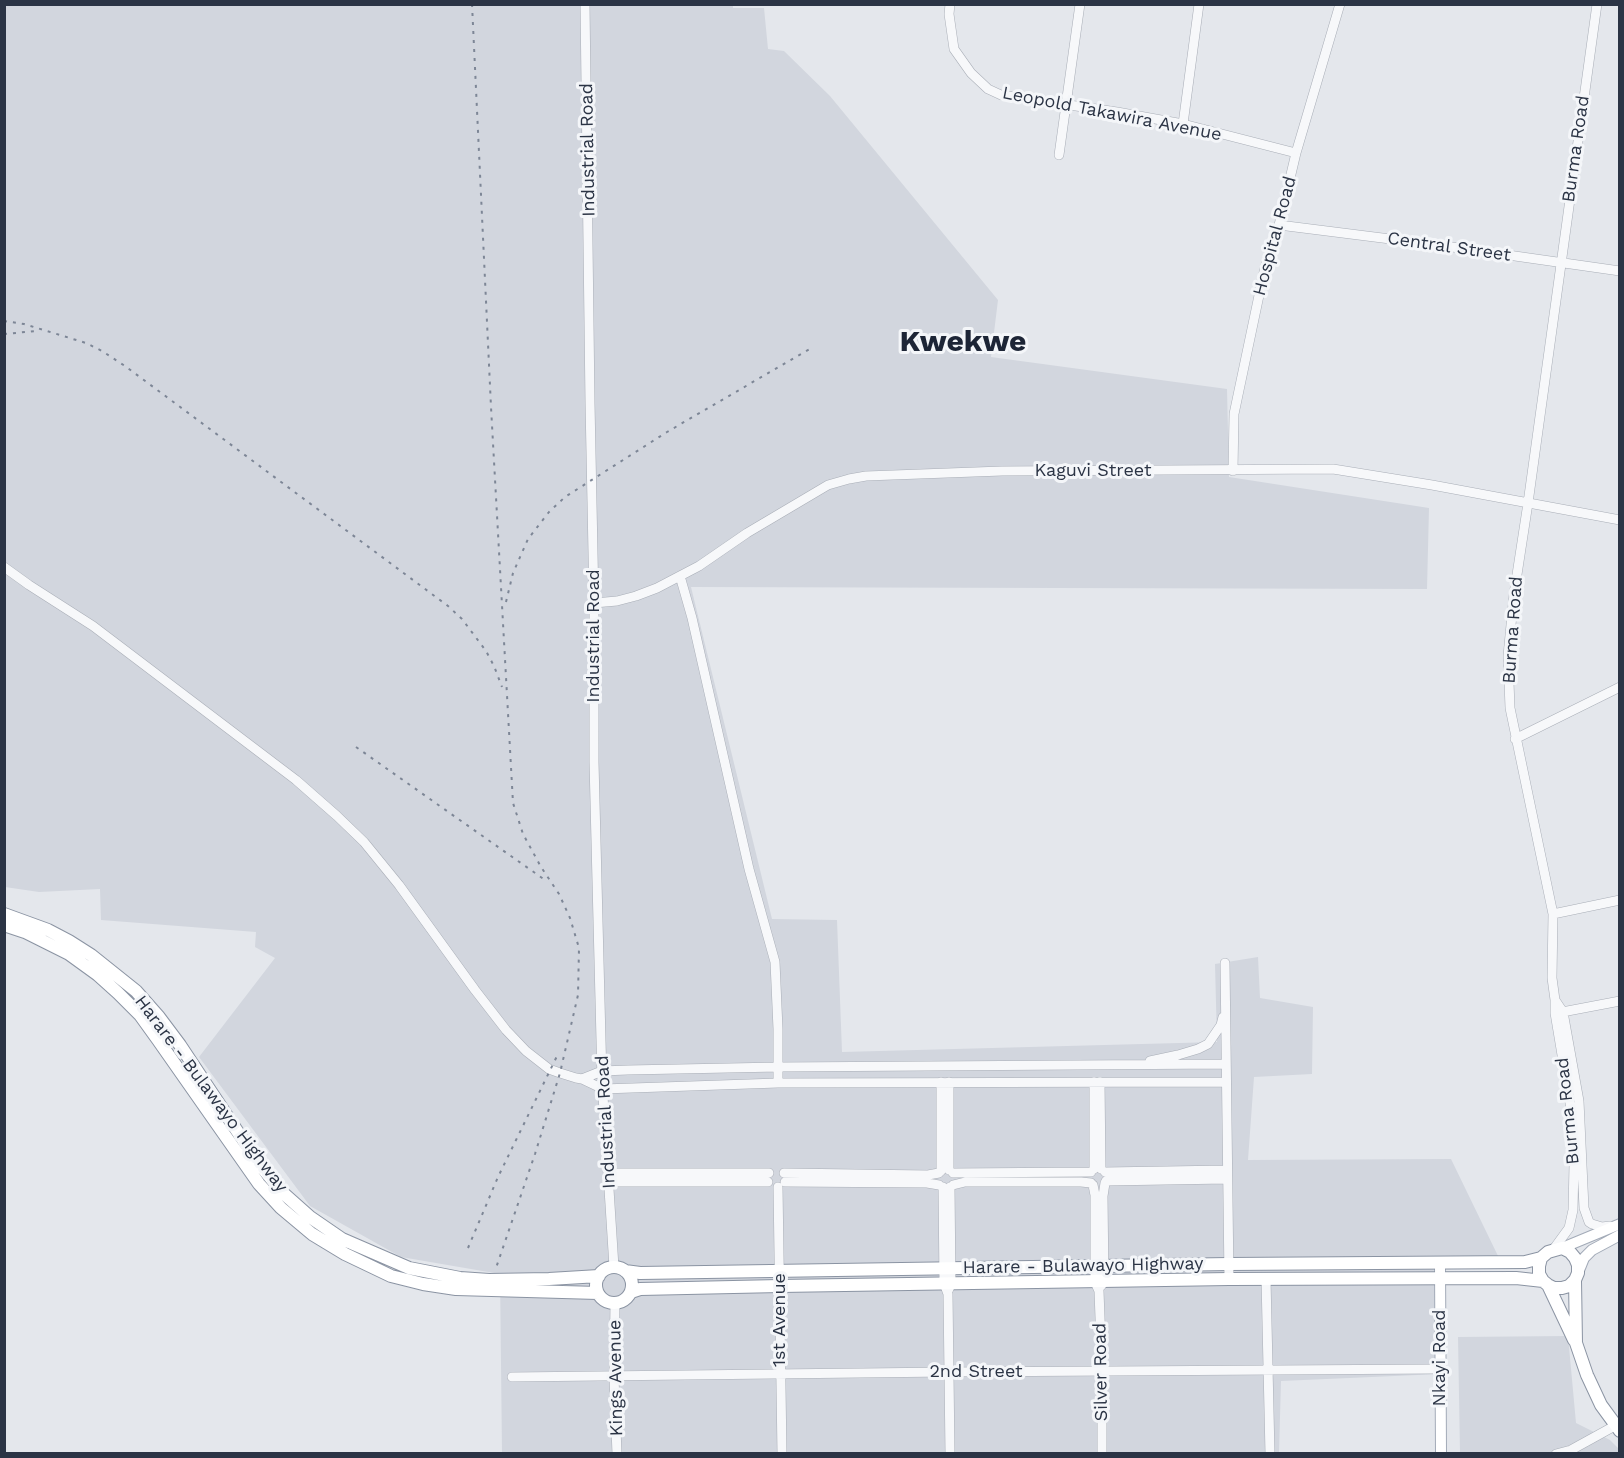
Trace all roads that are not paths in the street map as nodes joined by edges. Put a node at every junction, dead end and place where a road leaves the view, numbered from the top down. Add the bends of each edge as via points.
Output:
1 (585, 4) edge
2 (950, 4) edge
3 (1080, 4) edge
4 (1199, 4) edge
5 (1340, 4) edge
6 (1597, 4) edge
7 (1067, 105) junction
8 (1183, 124) junction
9 (1296, 153) junction
10 (1059, 155) dead end
11 (1279, 225) junction
12 (1561, 264) junction
13 (1620, 271) edge
14 (1233, 471) junction
15 (1528, 502) junction
16 (1620, 520) edge
17 (4, 567) edge
18 (680, 576) junction
19 (594, 603) junction
20 (1620, 687) edge
21 (1515, 739) junction
22 (1620, 900) edge
23 (4, 914) edge
24 (1552, 914) junction
25 (4, 925) edge
26 (1225, 963) dead end
27 (1620, 1001) edge
28 (1226, 1011) junction
29 (1559, 1012) junction
30 (1226, 1064) junction
31 (1130, 1065) junction
32 (879, 1066) junction
33 (779, 1067) junction
34 (602, 1071) junction
35 (582, 1078) junction
36 (945, 1082) junction
37 (1097, 1082) junction
38 (1226, 1082) junction
39 (778, 1083) junction
40 (879, 1083) junction
41 (603, 1089) junction
42 (945, 1172) junction
43 (1100, 1174) junction
44 (1227, 1175) junction
45 (609, 1178) junction
46 (769, 1178) junction
47 (782, 1181) junction
48 (1092, 1184) junction
49 (946, 1186) junction
50 (1618, 1228) edge
51 (1557, 1249) junction
52 (1541, 1258) junction
53 (1440, 1263) junction
54 (1229, 1264) junction
55 (1367, 1264) junction
56 (1412, 1264) junction
57 (1100, 1266) junction
58 (1153, 1266) junction
59 (948, 1268) junction
60 (619, 1269) junction
61 (780, 1270) junction
62 (687, 1272) junction
63 (599, 1276) junction
64 (1576, 1277) junction
65 (1367, 1278) junction
66 (1412, 1278) junction
67 (1440, 1278) junction
68 (1229, 1279) junction
69 (1266, 1279) junction
70 (1153, 1281) junction
71 (1545, 1283) junction
72 (549, 1285) junction
73 (1099, 1285) junction
74 (780, 1286) junction
75 (948, 1287) junction
76 (687, 1288) junction
77 (631, 1292) junction
78 (598, 1293) junction
79 (615, 1303) junction
80 (1576, 1343) junction
81 (1269, 1369) junction
82 (1440, 1369) junction
83 (1102, 1371) junction
84 (949, 1372) junction
85 (780, 1373) junction
86 (512, 1377) dead end
87 (614, 1377) junction
88 (1618, 1427) edge
89 (616, 1454) edge
90 (782, 1454) edge
91 (950, 1454) edge
92 (1102, 1454) edge
93 (1270, 1454) edge
94 (1441, 1454) edge
95 (1556, 1454) edge

1 - 19 street, Industrial Road
2 - 7 street, Leopold Takawira Avenue via 954,49 970,73 988,89 1001,96
3 - 7 street
4 - 8 street
5 - 9 street, Hospital Road
6 - 12 street, Burma Road
7 - 8 street, Leopold Takawira Avenue
7 - 10 street
8 - 9 street, Leopold Takawira Avenue
9 - 11 street, Hospital Road
11 - 12 street, Central Street
11 - 14 street, Hospital Road via 1265,267 1234,414
12 - 13 street, Central Street
12 - 15 street, Burma Road
14 - 15 street, Kaguvi Street via 1334,469
14 - 18 street, Kaguvi Street via 1002,471 849,478 828,485
15 - 16 street, Kaguvi Street
15 - 21 street, Burma Road via 1508,656
17 - 35 street via 93,626 296,780 337,816 392,875 506,1030 549,1069
18 - 19 street, Kaguvi Street via 636,596
18 - 33 street via 775,963
19 - 34 street, Industrial Road
20 - 21 street
21 - 24 street, Burma Road
22 - 24 street
23 - 72 highway, Harare - Bulawayo Highway via 69,941 136,991 180,1045 277,1186 310,1217 342,1239 409,1268 460,1278
24 - 29 street, Burma Road via 1552,978
25 - 72 highway, Harare - Bulawayo Highway via 69,954 140,1015 259,1184 312,1234 391,1276 423,1284 456,1289
26 - 28 street
27 - 29 street
28 - 30 street
28 - 31 street via 1208,1044
29 - 50 street via 1580,1107 1584,1208 1592,1224
29 - 51 street, Burma Road via 1570,1096 1574,1200 1572,1220
30 - 31 street
30 - 38 street
31 - 32 street
32 - 33 street
32 - 40 street
33 - 34 street
33 - 39 street
34 - 35 street
34 - 41 street, Industrial Road
35 - 41 street
36 - 37 street
36 - 40 street
36 - 42 street
37 - 38 street
37 - 43 street
38 - 44 street
39 - 40 street
39 - 41 street
41 - 45 street, Industrial Road
42 - 43 street
42 - 47 street
42 - 49 street via 937,1179
42 - 49 street via 955,1179
43 - 44 street
43 - 48 street via 1089,1178
43 - 48 street via 1099,1186
43 - 57 street
44 - 54 street
45 - 46 street
45 - 60 street, Industrial Road
46 - 47 street via 772,1186
46 - 47 street via 776,1169
47 - 49 street
47 - 61 street, 1st Avenue
48 - 49 street via 965,1182
48 - 57 street
49 - 59 street
50 - 51 main road
50 - 64 main road via 1584,1258
51 - 52 highway, Harare - Bulawayo Highway
51 - 64 highway via 1570,1252 1575,1258
52 - 53 highway, Harare - Bulawayo Highway via 1525,1262
52 - 71 highway via 1539,1274
53 - 56 highway, Harare - Bulawayo Highway
53 - 67 main road, Nkayi Road
54 - 55 highway, Harare - Bulawayo Highway
54 - 58 highway, Harare - Bulawayo Highway
54 - 68 street
55 - 56 highway, Harare - Bulawayo Highway
55 - 65 highway
56 - 66 highway
57 - 58 highway, Harare - Bulawayo Highway
57 - 59 highway, Harare - Bulawayo Highway
57 - 73 street, Silver Road
58 - 70 highway
59 - 61 highway, Harare - Bulawayo Highway
59 - 75 street
60 - 62 highway, Harare - Bulawayo Highway via 640,1273
60 - 63 highway, Harare - Bulawayo Highway via 608,1268
60 - 77 highway via 632,1280
61 - 62 highway, Harare - Bulawayo Highway
61 - 74 street, 1st Avenue
62 - 76 highway
63 - 72 highway, Harare - Bulawayo Highway
63 - 78 highway
64 - 71 highway, Harare - Bulawayo Highway via 1562,1288
64 - 80 highway
65 - 66 highway, Harare - Bulawayo Highway
65 - 69 highway, Harare - Bulawayo Highway
66 - 67 highway, Harare - Bulawayo Highway
67 - 71 highway, Harare - Bulawayo Highway via 1516,1278
67 - 82 main road, Nkayi Road
68 - 69 highway, Harare - Bulawayo Highway
68 - 70 highway, Harare - Bulawayo Highway
69 - 81 street
70 - 73 highway, Harare - Bulawayo Highway
71 - 80 highway
72 - 78 highway, Harare - Bulawayo Highway
73 - 75 highway, Harare - Bulawayo Highway
73 - 83 street, Silver Road
74 - 75 highway, Harare - Bulawayo Highway
74 - 76 highway, Harare - Bulawayo Highway
74 - 85 street, 1st Avenue
75 - 84 street
76 - 77 highway, Harare - Bulawayo Highway
77 - 79 highway, Harare - Bulawayo Highway via 624,1301
78 - 79 highway, Harare - Bulawayo Highway via 606,1302
79 - 87 street, Kings Avenue
80 - 88 highway via 1601,1405
81 - 82 street, 2nd Street
81 - 83 street, 2nd Street
81 - 93 street
82 - 94 main road, Nkayi Road
83 - 84 street, 2nd Street
83 - 92 street, Silver Road
84 - 85 street, 2nd Street
84 - 91 street
85 - 87 street, 2nd Street
85 - 90 street, 1st Avenue
86 - 87 street, 2nd Street
87 - 89 street, Kings Avenue
88 - 95 street

